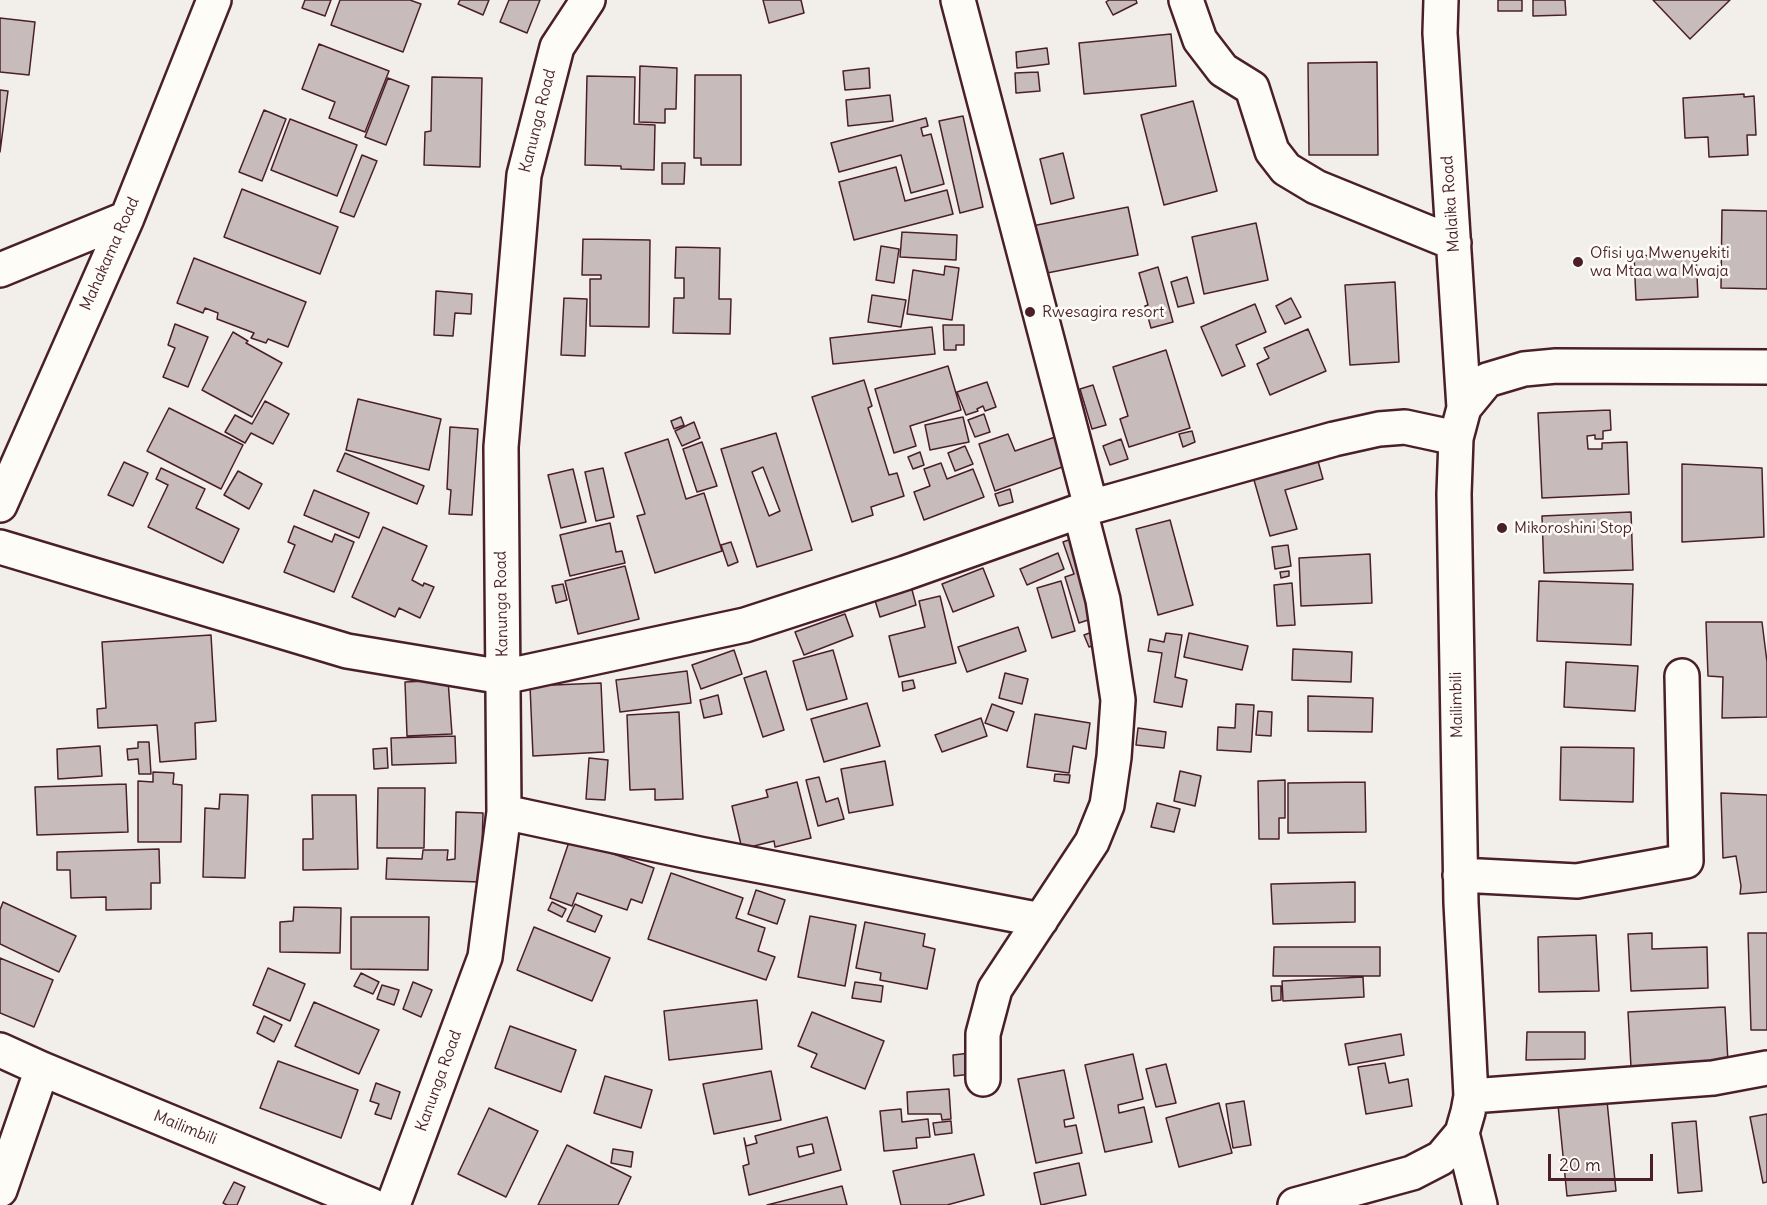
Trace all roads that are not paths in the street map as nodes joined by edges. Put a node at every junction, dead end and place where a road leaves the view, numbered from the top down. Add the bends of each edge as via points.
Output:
1 (214, 0) edge
2 (588, 0) edge
3 (958, 0) edge
4 (1186, 0) edge
5 (1441, 0) edge
6 (127, 218) junction
7 (1454, 243) junction
8 (0, 270) edge
9 (1767, 368) edge
10 (1460, 423) junction
11 (0, 504) edge
12 (1086, 509) junction
13 (0, 547) edge
14 (1682, 676) dead end
15 (503, 677) junction
16 (504, 812) junction
17 (1460, 875) junction
18 (1041, 920) junction
19 (0, 1050) edge
20 (1767, 1068) edge
21 (42, 1069) junction
22 (983, 1079) dead end
23 (1470, 1096) junction
24 (1462, 1133) junction
25 (0, 1190) edge
26 (371, 1205) edge
27 (393, 1205) edge
28 (1295, 1205) edge
29 (1480, 1205) edge

1 - 6 street, Mahakama Road
2 - 15 street, Kanunga Road via 558,47 524,175 501,447
3 - 12 street
4 - 7 street via 1200,40 1223,70 1252,88 1272,151 1286,169 1316,187
5 - 7 street, Malaika Road
6 - 8 street
6 - 11 street, Mahakama Road
7 - 10 street, Malaika Road
9 - 10 street via 1524,369 1487,380
10 - 12 street via 1379,429 1334,439
10 - 17 street, Mailimbili via 1454,494
12 - 15 street via 745,625
12 - 18 street via 1118,699 1114,757 1107,806 1092,842
13 - 15 street via 347,651
14 - 17 street via 1686,861 1577,881
15 - 16 street, Kanunga Road
16 - 18 street
16 - 27 street, Kanunga Road via 485,957
17 - 23 street, Mailimbili
18 - 22 street via 995,989 983,1034
19 - 21 street, Mailimbili
20 - 23 street via 1713,1078
21 - 25 street
21 - 26 street, Mailimbili
23 - 24 street, Mailimbili
24 - 28 street, Mailimbili via 1441,1158 1412,1173
24 - 29 street

